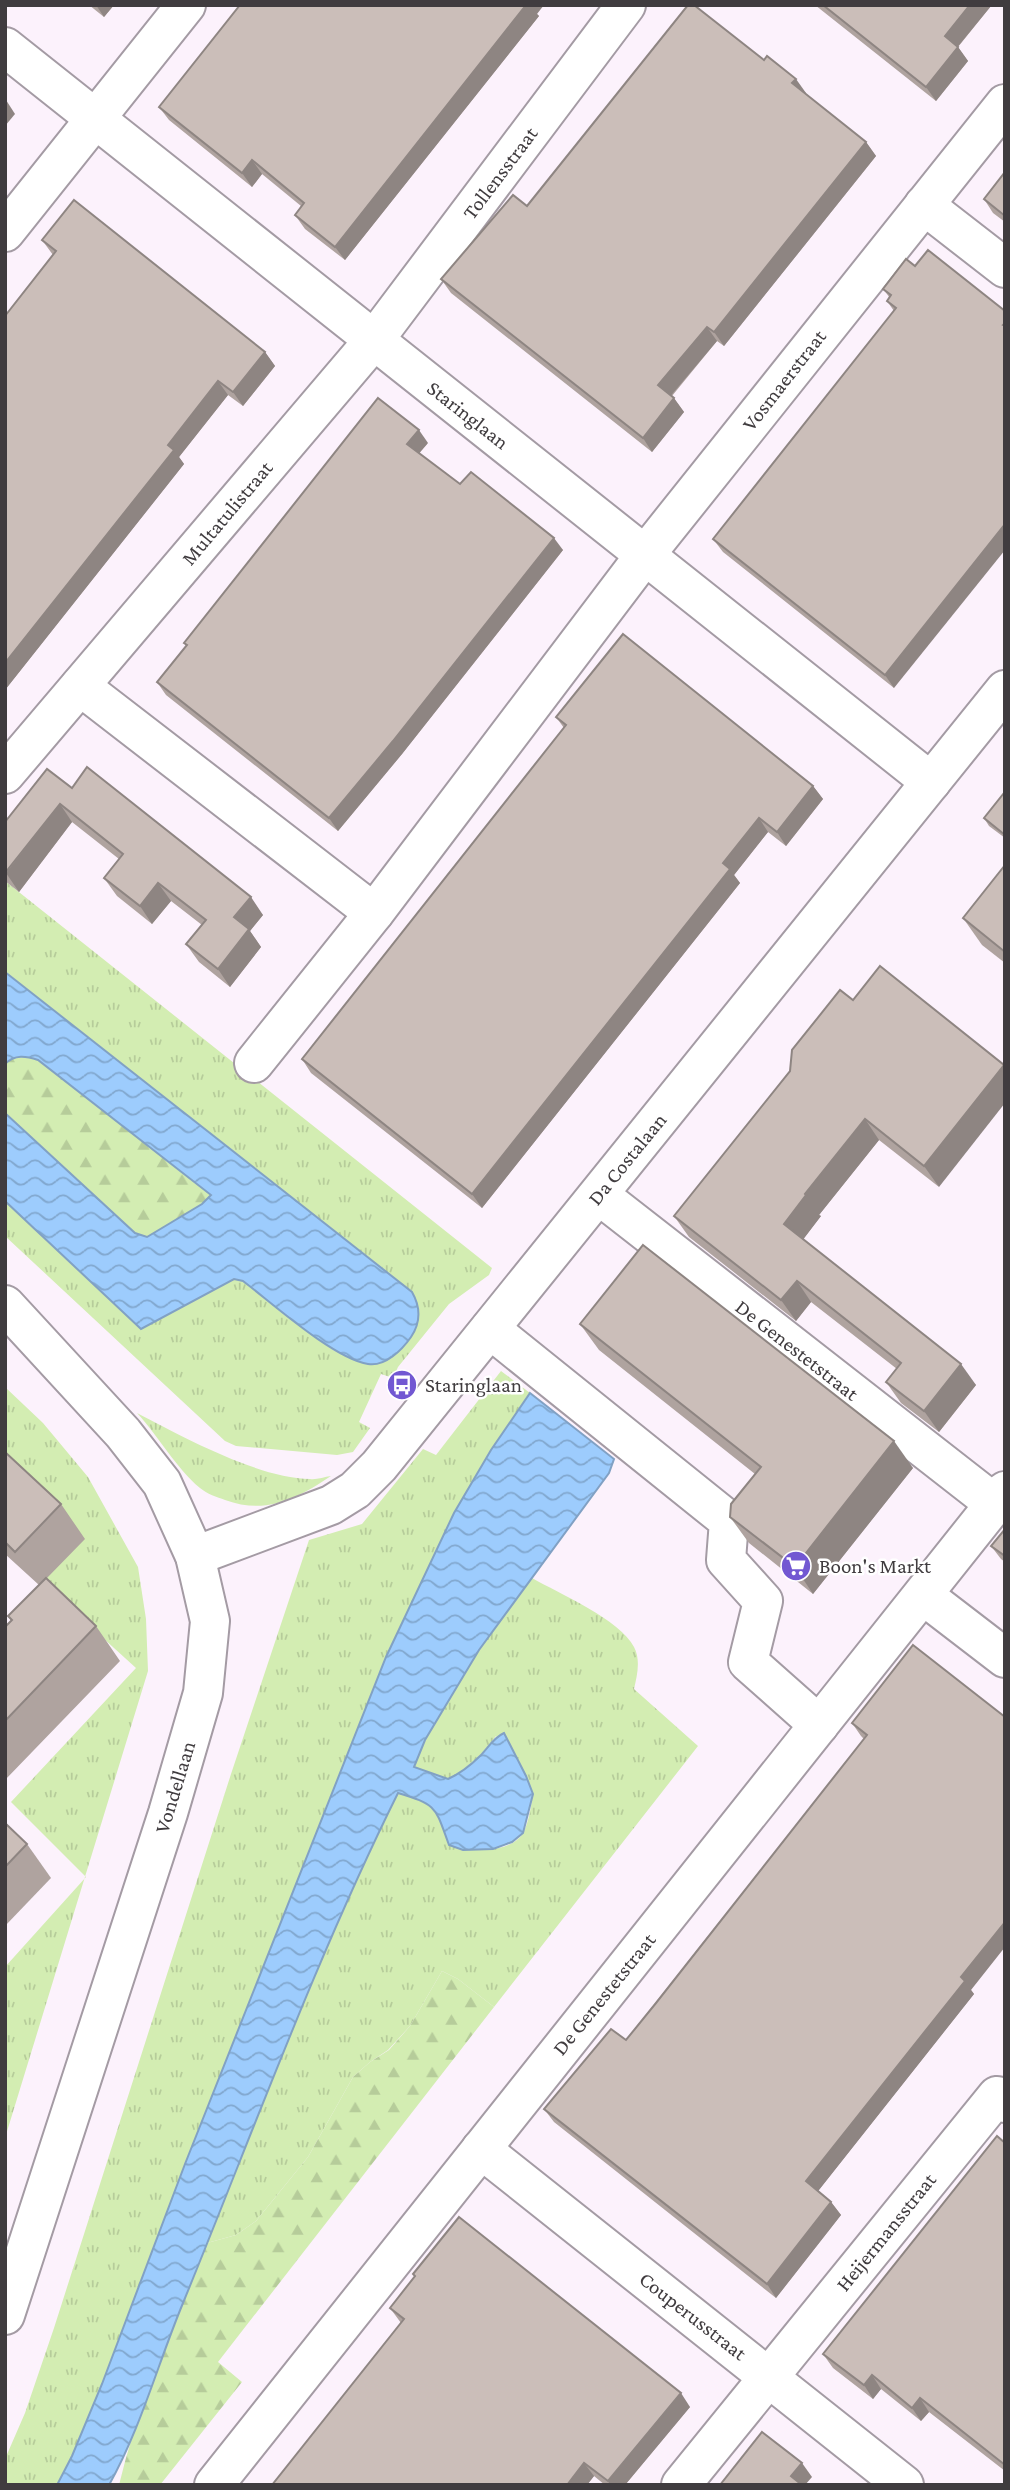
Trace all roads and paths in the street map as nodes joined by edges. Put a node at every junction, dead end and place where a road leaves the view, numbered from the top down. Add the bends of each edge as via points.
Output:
1 (186, 5) edge
2 (626, 5) edge
3 (5, 47) edge
4 (1005, 104) edge
5 (96, 120) junction
6 (924, 205) junction
7 (5, 232) edge
8 (1005, 268) edge
9 (374, 340) junction
10 (645, 555) junction
11 (80, 686) junction
12 (1005, 690) edge
13 (5, 775) edge
14 (931, 782) junction
15 (374, 913) junction
16 (254, 1063) dead end
17 (599, 1195) junction
18 (5, 1305) edge
19 (490, 1329) junction
20 (1000, 1498) edge
21 (195, 1556) junction
22 (923, 1595) junction
23 (1005, 1658) edge
24 (819, 1725) junction
25 (1005, 2103) edge
26 (481, 2149) junction
27 (5, 2315) edge
28 (768, 2376) junction
29 (214, 2485) edge
30 (681, 2485) edge
31 (904, 2485) edge

1 - 5 street
2 - 9 street, Tollensstraat
3 - 5 street, Staringlaan
4 - 6 street, Vosmaerstraat
5 - 7 street
5 - 9 street, Staringlaan
6 - 8 street
6 - 10 street, Vosmaerstraat
9 - 10 street, Staringlaan
9 - 11 street, Multatulistraat
10 - 14 street, Staringlaan
10 - 15 street
11 - 13 street, Multatulistraat
11 - 15 street
12 - 14 street, Da Costalaan
14 - 17 street, Da Costalaan
15 - 16 street
17 - 19 street, Da Costalaan
17 - 20 street, De Genestetstraat
18 - 21 street, Vondellaan via 162,1483
19 - 21 street, Da Costalaan via 355,1490 331,1505
19 - 24 street via 729,1521 726,1560 763,1601 748,1661
20 - 22 street, De Genestetstraat
21 - 27 street, Vondellaan via 210,1621 203,1693
22 - 23 street
22 - 24 street, De Genestetstraat
24 - 26 street, De Genestetstraat
25 - 28 street, Heijermansstraat via 996,2096
26 - 28 street, Couperusstraat
26 - 29 street, De Genestetstraat
28 - 30 street
28 - 31 street, Couperusstraat

